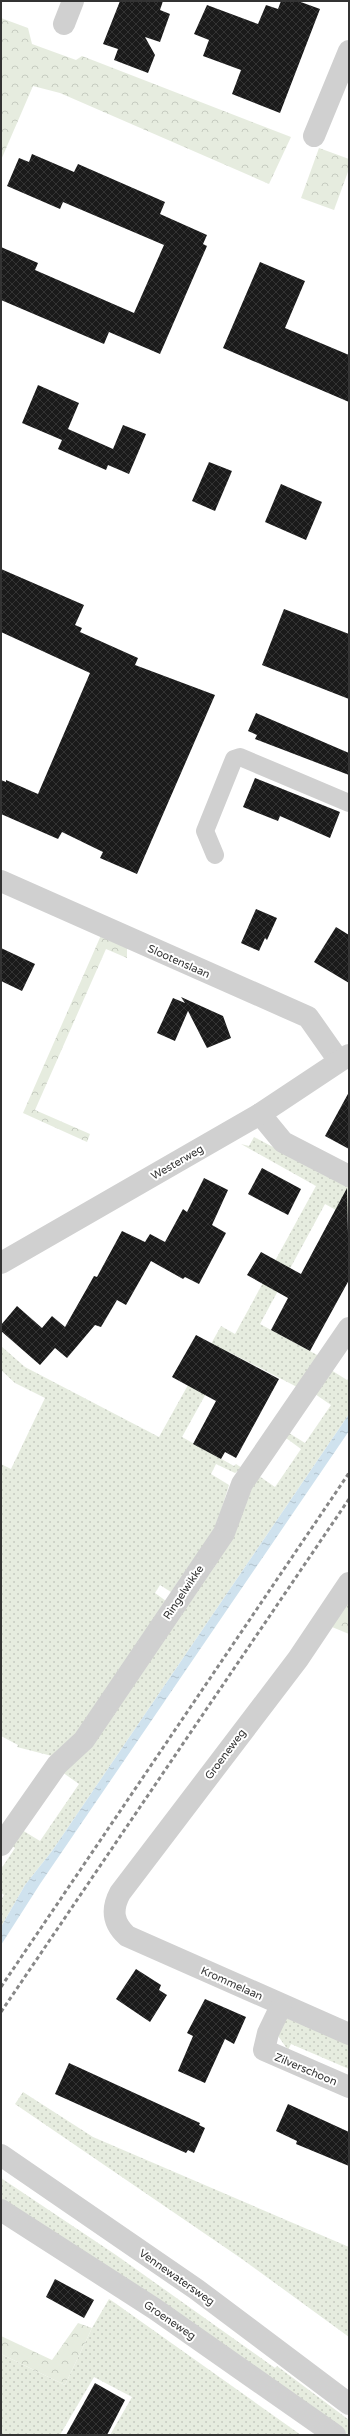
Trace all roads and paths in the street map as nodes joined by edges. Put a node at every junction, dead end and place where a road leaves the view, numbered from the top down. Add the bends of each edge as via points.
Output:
1 (73, 1) edge
2 (64, 24) dead end
3 (349, 51) edge
4 (343, 86) edge
5 (314, 136) dead end
6 (349, 803) edge
7 (215, 855) dead end
8 (1, 881) edge
9 (344, 1058) edge
10 (260, 1114) junction
11 (349, 1176) edge
12 (1, 1264) edge
13 (349, 1328) edge
14 (349, 1583) edge
15 (1, 1845) edge
16 (118, 1928) joint
17 (281, 2006) junction
18 (349, 2034) edge
19 (349, 2087) edge
20 (1, 2155) edge
21 (1, 2210) edge
22 (349, 2404) edge
23 (335, 2435) edge

1 - 2 street
3 - 4 street
4 - 5 street
6 - 7 street via 240,757 234,759 205,831
8 - 9 street, Slootenslaan via 308,1017
9 - 10 street, Westerweg
10 - 11 street via 283,1142
10 - 12 street, Westerweg
13 - 15 street, Ringelwikke via 242,1484 224,1533 84,1740 57,1765
14 - 16 street, Groeneweg via 298,1659 120,1893 114,1911
16 - 17 street, Krommelaan via 127,1936
17 - 18 street, Krommelaan
17 - 19 street, Zilverschoon via 268,2033 264,2050
20 - 22 street, Vennewatersweg via 196,2289
21 - 23 street, Groeneweg via 155,2309

